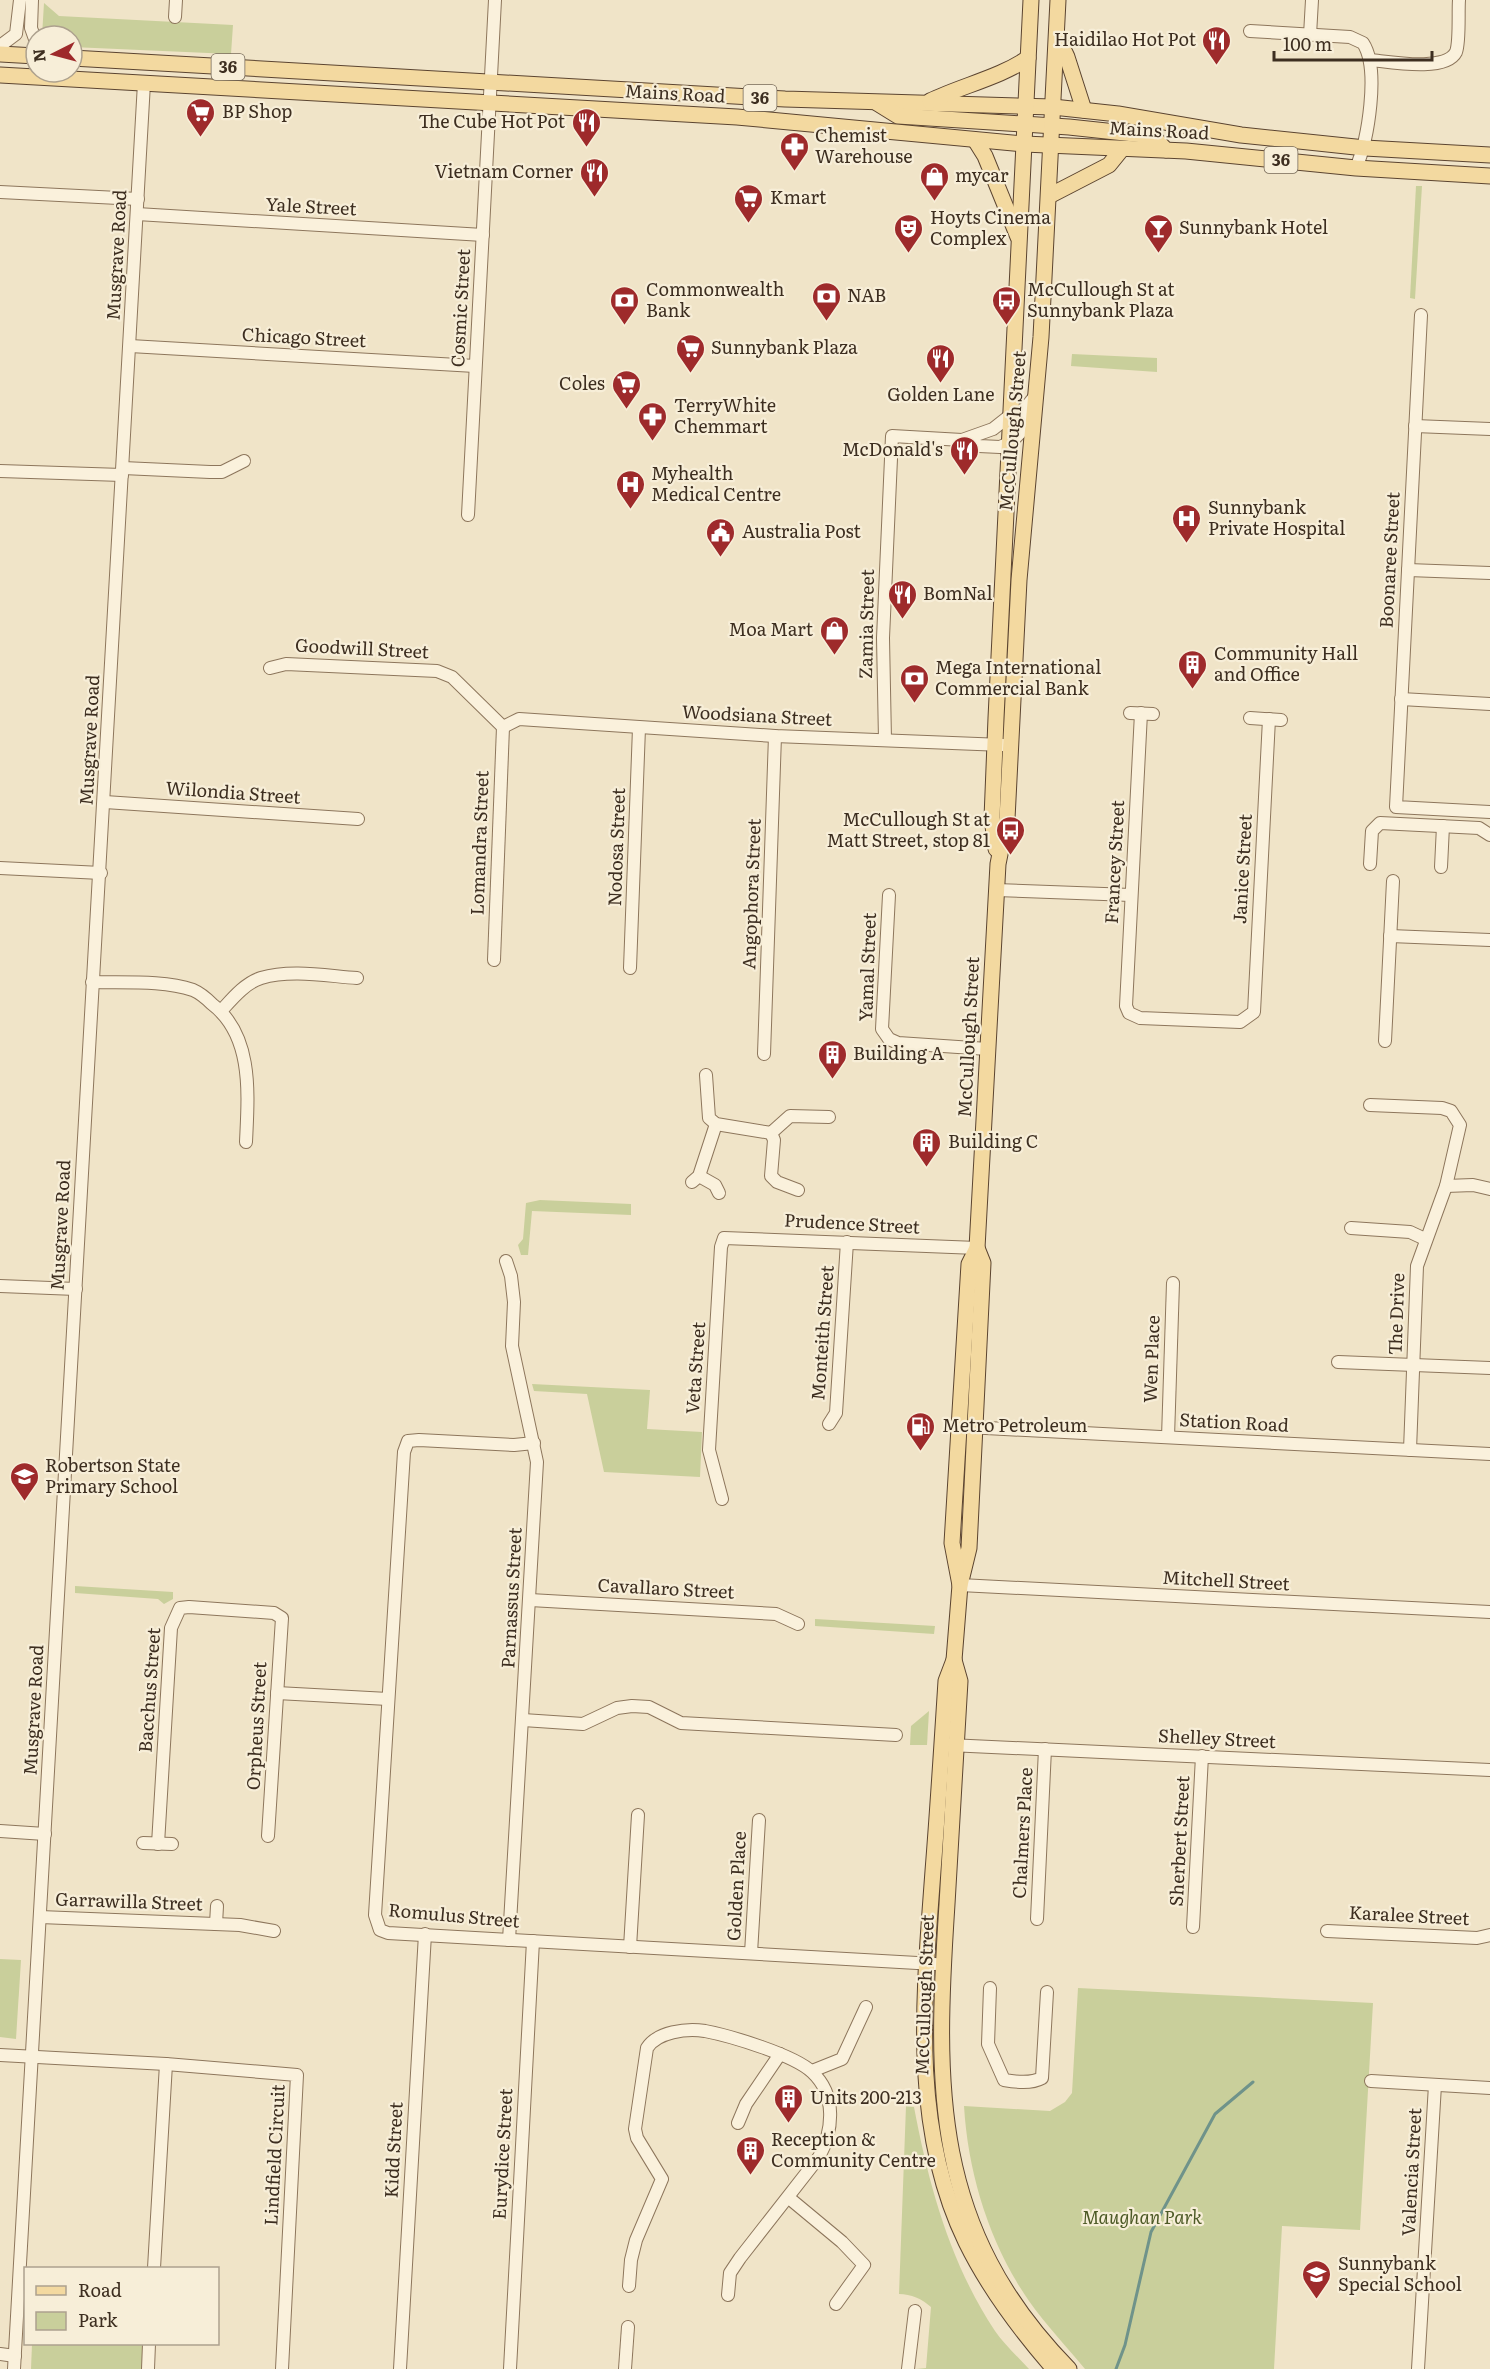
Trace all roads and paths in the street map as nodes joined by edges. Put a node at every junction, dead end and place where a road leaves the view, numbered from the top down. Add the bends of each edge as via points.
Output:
1 (20, 0) edge
2 (32, 0) edge
3 (176, 0) edge
4 (495, 0) edge
5 (1031, 0) edge
6 (1058, 0) edge
7 (1312, 0) edge
8 (1459, 0) edge
9 (176, 18) dead end
10 (31, 24) edge
11 (1250, 31) dead end
12 (1057, 35) junction
13 (1310, 35) junction
14 (0, 46) edge
15 (0, 54) edge
16 (24, 55) edge
17 (1028, 58) junction
18 (84, 59) edge
19 (1371, 60) junction
20 (0, 75) edge
21 (491, 82) junction
22 (144, 83) junction
23 (875, 102) junction
24 (928, 102) junction
25 (489, 103) junction
26 (1026, 105) junction
27 (1053, 107) junction
28 (1084, 110) junction
29 (1025, 125) junction
30 (1052, 126) junction
31 (975, 140) junction
32 (1024, 144) junction
33 (1051, 146) junction
34 (1365, 147) junction
35 (1122, 148) junction
36 (1166, 150) junction
37 (1490, 155) edge
38 (1356, 168) junction
39 (1490, 176) edge
40 (0, 192) edge
41 (1049, 196) junction
42 (138, 199) junction
43 (137, 214) junction
44 (483, 235) junction
45 (1019, 240) junction
46 (1421, 315) dead end
47 (130, 346) junction
48 (475, 366) junction
49 (1036, 395) junction
50 (1012, 414) junction
51 (1415, 426) junction
52 (1490, 429) edge
53 (962, 440) junction
54 (1011, 442) junction
55 (244, 461) dead end
56 (0, 471) edge
57 (122, 471) junction
58 (468, 515) dead end
59 (1408, 570) junction
60 (1490, 573) edge
61 (270, 668) dead end
62 (1401, 699) junction
63 (1490, 704) edge
64 (1142, 713) dead end
65 (1250, 718) dead end
66 (503, 727) junction
67 (639, 728) junction
68 (775, 736) junction
69 (885, 740) junction
70 (1003, 745) junction
71 (105, 802) junction
72 (1490, 812) edge
73 (358, 819) dead end
74 (1443, 826) junction
75 (1490, 836) edge
76 (1370, 864) dead end
77 (1440, 867) dead end
78 (0, 868) edge
79 (101, 873) junction
80 (1393, 880) dead end
81 (996, 890) junction
82 (889, 895) dead end
83 (1131, 895) junction
84 (1390, 936) junction
85 (1490, 940) edge
86 (494, 960) dead end
87 (630, 968) dead end
88 (357, 978) dead end
89 (92, 982) junction
90 (221, 1011) junction
91 (1129, 1013) joint
92 (1385, 1041) dead end
93 (987, 1048) junction
94 (764, 1054) dead end
95 (706, 1075) dead end
96 (1370, 1105) dead end
97 (829, 1117) dead end
98 (716, 1124) junction
99 (771, 1133) junction
100 (246, 1142) dead end
101 (1446, 1186) junction
102 (1490, 1189) edge
103 (798, 1190) dead end
104 (719, 1193) dead end
105 (1351, 1228) dead end
106 (724, 1238) joint
107 (1425, 1239) junction
108 (847, 1242) junction
109 (977, 1248) junction
110 (506, 1261) dead end
111 (1173, 1283) dead end
112 (0, 1286) edge
113 (76, 1289) junction
114 (1338, 1362) dead end
115 (1414, 1364) junction
116 (1490, 1368) edge
117 (829, 1424) dead end
118 (959, 1426) junction
119 (976, 1427) junction
120 (1168, 1437) junction
121 (534, 1443) junction
122 (1410, 1450) junction
123 (1490, 1454) edge
124 (722, 1499) dead end
125 (960, 1585) junction
126 (530, 1600) junction
127 (1490, 1612) edge
128 (282, 1618) joint
129 (798, 1624) dead end
130 (277, 1693) junction
131 (388, 1699) junction
132 (523, 1720) junction
133 (896, 1734) dead end
134 (949, 1744) junction
135 (1045, 1749) junction
136 (1202, 1756) junction
137 (1490, 1770) edge
138 (638, 1815) dead end
139 (759, 1820) dead end
140 (0, 1831) edge
141 (45, 1834) junction
142 (268, 1836) dead end
143 (143, 1843) dead end
144 (158, 1844) junction
145 (172, 1844) dead end
146 (217, 1906) dead end
147 (40, 1917) junction
148 (1036, 1919) dead end
149 (216, 1924) junction
150 (1193, 1927) dead end
151 (1327, 1930) dead end
152 (274, 1931) dead end
153 (426, 1934) junction
154 (1490, 1935) edge
155 (509, 1940) junction
156 (533, 1941) junction
157 (630, 1947) junction
158 (752, 1953) junction
159 (926, 1963) junction
160 (943, 1964) junction
161 (990, 1988) dead end
162 (1047, 1992) dead end
163 (866, 2007) dead end
164 (780, 2054) junction
165 (0, 2055) edge
166 (33, 2057) junction
167 (166, 2064) junction
168 (812, 2071) junction
169 (1371, 2081) dead end
170 (1435, 2085) junction
171 (1490, 2088) edge
172 (738, 2123) dead end
173 (789, 2198) junction
174 (154, 2267) edge
175 (629, 2286) dead end
176 (728, 2295) dead end
177 (836, 2304) dead end
178 (915, 2311) dead end
179 (628, 2327) dead end
180 (149, 2345) edge
181 (0, 2354) edge
182 (15, 2356) junction
183 (14, 2369) edge
184 (148, 2369) edge
185 (282, 2369) edge
186 (400, 2369) edge
187 (510, 2369) edge
188 (625, 2369) edge
189 (908, 2369) edge
190 (1054, 2369) edge
191 (1069, 2369) edge
192 (1418, 2369) edge

1 - 14 street via 15,34
2 - 10 street
3 - 9 street
4 - 21 street, Cosmic Street
5 - 17 main road, McCullough Street
6 - 12 main road, McCullough Street
7 - 13 street
8 - 19 street via 1456,51 1449,60 1433,64
11 - 13 street
12 - 27 main road, McCullough Street
12 - 28 main road
13 - 19 street via 1359,40
15 - 16 main road
17 - 24 main road
17 - 26 main road, McCullough Street
18 - 21 main road, Mains Road / 36
19 - 34 street
20 - 22 main road, Mains Road / 36
21 - 23 main road, Mains Road / 36
21 - 25 street, Cosmic Street
22 - 25 main road, Mains Road / 36
22 - 42 street, Musgrave Road
23 - 24 main road, Mains Road / 36
23 - 29 main road via 898,116
24 - 26 main road, Mains Road / 36
25 - 31 main road, Mains Road / 36 via 737,117
25 - 44 street, Cosmic Street
26 - 27 main road, Mains Road / 36
26 - 29 main road, McCullough Street
27 - 28 main road, Mains Road / 36
27 - 30 main road, McCullough Street
28 - 34 main road, Mains Road / 36 via 1215,132
29 - 30 main road
29 - 32 main road, McCullough Street
30 - 33 main road, McCullough Street
30 - 36 main road via 1154,136
31 - 32 main road, Mains Road / 36
31 - 45 main road
32 - 33 main road, Mains Road / 36
32 - 45 main road, McCullough Street
33 - 35 main road, Mains Road / 36
33 - 41 main road, McCullough Street
34 - 37 main road, Mains Road / 36
34 - 38 street
35 - 36 main road, Mains Road / 36
35 - 41 main road via 1108,165
36 - 38 main road, Mains Road / 36
38 - 39 main road, Mains Road / 36
40 - 42 street
41 - 49 main road, McCullough Street
42 - 43 street, Musgrave Road
43 - 44 street, Yale Street
43 - 47 street, Musgrave Road
44 - 48 street, Cosmic Street
45 - 50 main road, McCullough Street
46 - 51 street, Boonaree Street
47 - 48 street, Chicago Street
47 - 57 street, Musgrave Road
48 - 58 street, Cosmic Street
49 - 54 street via 1026,406 1022,430
49 - 70 main road, McCullough Street
50 - 53 street via 993,429
50 - 54 main road, McCullough Street
51 - 52 street
51 - 59 street, Boonaree Street
53 - 54 street via 994,447
53 - 69 street, Zamia Street via 892,436 883,638
54 - 70 main road, McCullough Street
55 - 57 street via 222,472
56 - 57 street
57 - 71 street, Musgrave Road
59 - 60 street
59 - 62 street, Boonaree Street
61 - 66 street, Goodwill Street via 286,664 436,671 452,676
62 - 63 street
62 - 72 street, Boonaree Street via 1396,807
64 - 83 street, Francey Street
65 - 91 street, Janice Street via 1275,720 1254,1012 1240,1022 1140,1018
66 - 67 street, Woodsiana Street via 519,718
66 - 86 street, Lomandra Street
67 - 68 street, Woodsiana Street
67 - 87 street, Nodosa Street
68 - 69 street, Woodsiana Street
68 - 94 street, Angophora Street
69 - 70 street, Woodsiana Street
70 - 81 main road, McCullough Street via 992,818 998,864
71 - 73 street, Wilondia Street
71 - 79 street, Musgrave Road
74 - 75 street via 1479,828
74 - 76 street via 1380,823 1372,831
74 - 77 street
78 - 79 street
79 - 89 street, Musgrave Road
80 - 84 street
81 - 83 street
81 - 93 main road, McCullough Street
82 - 93 street, Yamal Street via 882,1029 898,1043
83 - 91 street, Francey Street via 1126,1006
84 - 85 street
84 - 92 street
88 - 90 street via 260,978 241,990
89 - 90 street via 166,985 195,991
89 - 113 street, Musgrave Road
90 - 100 street via 232,1027 245,1062
93 - 109 main road, McCullough Street
95 - 98 street via 710,1118
96 - 101 street, The Drive via 1451,1110 1460,1125
97 - 99 street via 790,1116
98 - 99 street
98 - 104 street via 695,1179 716,1185
99 - 103 street via 771,1176
101 - 102 street
101 - 107 street, The Drive
105 - 107 street via 1410,1232
106 - 108 street, Prudence Street
106 - 124 street, Veta Street via 709,1450
107 - 115 street, The Drive via 1417,1266
108 - 109 street, Prudence Street
108 - 117 street, Monteith Street via 836,1413
109 - 118 main road, McCullough Street via 969,1264
109 - 119 main road, McCullough Street via 983,1263
110 - 121 street, Parnassus Street via 514,1302 512,1346
111 - 120 street, Wen Place
112 - 113 street
113 - 141 street, Musgrave Road
114 - 115 street
115 - 116 street
115 - 122 street, The Drive
118 - 119 street, Station Road
118 - 125 main road, McCullough Street via 952,1543
119 - 120 street, Station Road
119 - 125 main road, McCullough Street via 969,1548
120 - 122 street, Station Road
121 - 126 street, Parnassus Street via 537,1462
121 - 131 street, Romulus Street via 408,1441 404,1452
122 - 123 street, Station Road
125 - 127 street, Mitchell Street
125 - 134 main road, McCullough Street via 954,1660 960,1681
126 - 129 street, Cavallaro Street via 776,1614
126 - 132 street, Parnassus Street
128 - 130 street, Orpheus Street
128 - 144 street, Bacchus Street via 274,1613 180,1608 171,1628
130 - 131 street
130 - 142 street, Orpheus Street
131 - 153 street, Romulus Street via 375,1915 380,1930
132 - 133 street via 583,1724 616,1708 632,1706 649,1707 681,1723
132 - 155 street, Parnassus Street
134 - 135 street, Shelley Street
134 - 159 main road, McCullough Street
134 - 160 main road, McCullough Street
135 - 136 street, Shelley Street
135 - 148 street, Chalmers Place
136 - 137 street, Shelley Street
136 - 150 street, Sherbert Street
138 - 157 street
139 - 158 street, Golden Place
140 - 141 street
141 - 147 street, Musgrave Road
143 - 144 street
144 - 145 street
146 - 149 street, Garrawilla Street
147 - 149 street, Garrawilla Street
147 - 166 street, Musgrave Road
149 - 152 street, Garrawilla Street
151 - 154 street, Karalee Street via 1477,1938
153 - 155 street, Romulus Street
153 - 186 street, Kidd Street
155 - 156 street, Romulus Street
156 - 157 street, Romulus Street
156 - 187 street, Eurydice Street
157 - 158 street, Romulus Street
158 - 159 street, Romulus Street
159 - 160 street, Romulus Street
159 - 190 main road, McCullough Street via 927,2103 949,2195 966,2241 987,2279 1008,2313
160 - 191 main road, McCullough Street via 942,2091 960,2194 977,2239 1002,2283 1028,2323
161 - 162 street via 988,2044 1004,2080 1011,2081 1035,2082 1042,2078
163 - 168 street via 842,2059
164 - 168 street
164 - 172 street via 746,2104
164 - 175 street via 704,2031 661,2035 652,2040 647,2048 635,2129 662,2179 636,2240
165 - 166 street, Lindfield Circuit
166 - 167 street, Lindfield Circuit
166 - 182 street, Musgrave Road
167 - 174 street
167 - 185 street, Lindfield Circuit via 297,2075
168 - 173 street via 828,2100 828,2140
169 - 170 street
170 - 171 street
170 - 192 street, Valencia Street
173 - 176 street via 730,2273
173 - 177 street via 842,2241 864,2265
178 - 189 street
179 - 188 street
180 - 184 street
181 - 182 street
182 - 183 street, Musgrave Road

